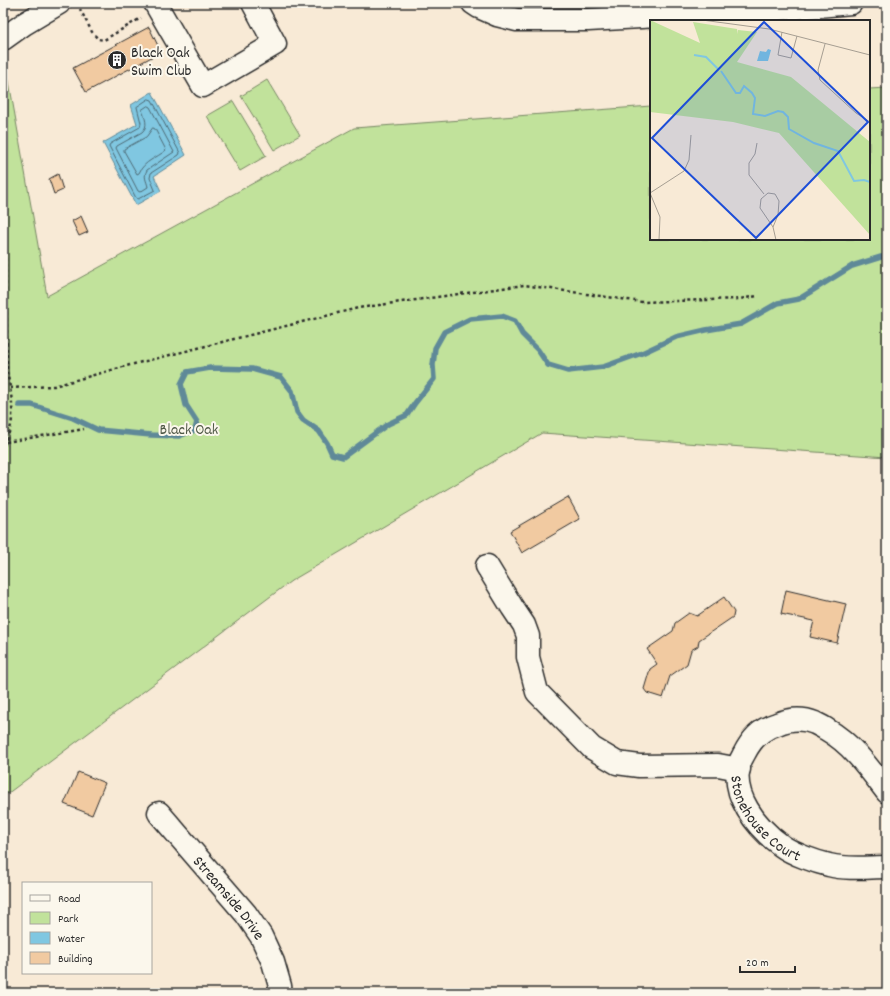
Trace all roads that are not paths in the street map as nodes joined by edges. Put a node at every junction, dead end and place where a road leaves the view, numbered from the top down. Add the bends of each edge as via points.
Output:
1 (59, 3) edge
2 (253, 3) edge
3 (473, 3) edge
4 (851, 3) edge
5 (153, 8) edge
6 (3, 39) edge
7 (487, 566) dead end
8 (739, 769) junction
9 (887, 792) edge
10 (159, 813) dead end
11 (887, 867) edge
12 (281, 993) edge

1 - 6 street
2 - 5 street via 275,44 203,86
3 - 4 street via 497,15 517,20 588,20
7 - 8 street via 524,625 536,692 592,748 617,763 639,766 718,765
8 - 9 street, Stonehouse Court via 740,762 759,733 788,720 802,720 816,723 835,734 862,760
8 - 11 street, Stonehouse Court via 739,788 743,802 767,834 783,847 830,866
10 - 12 street, Streamside Drive via 246,914 261,936 273,962

